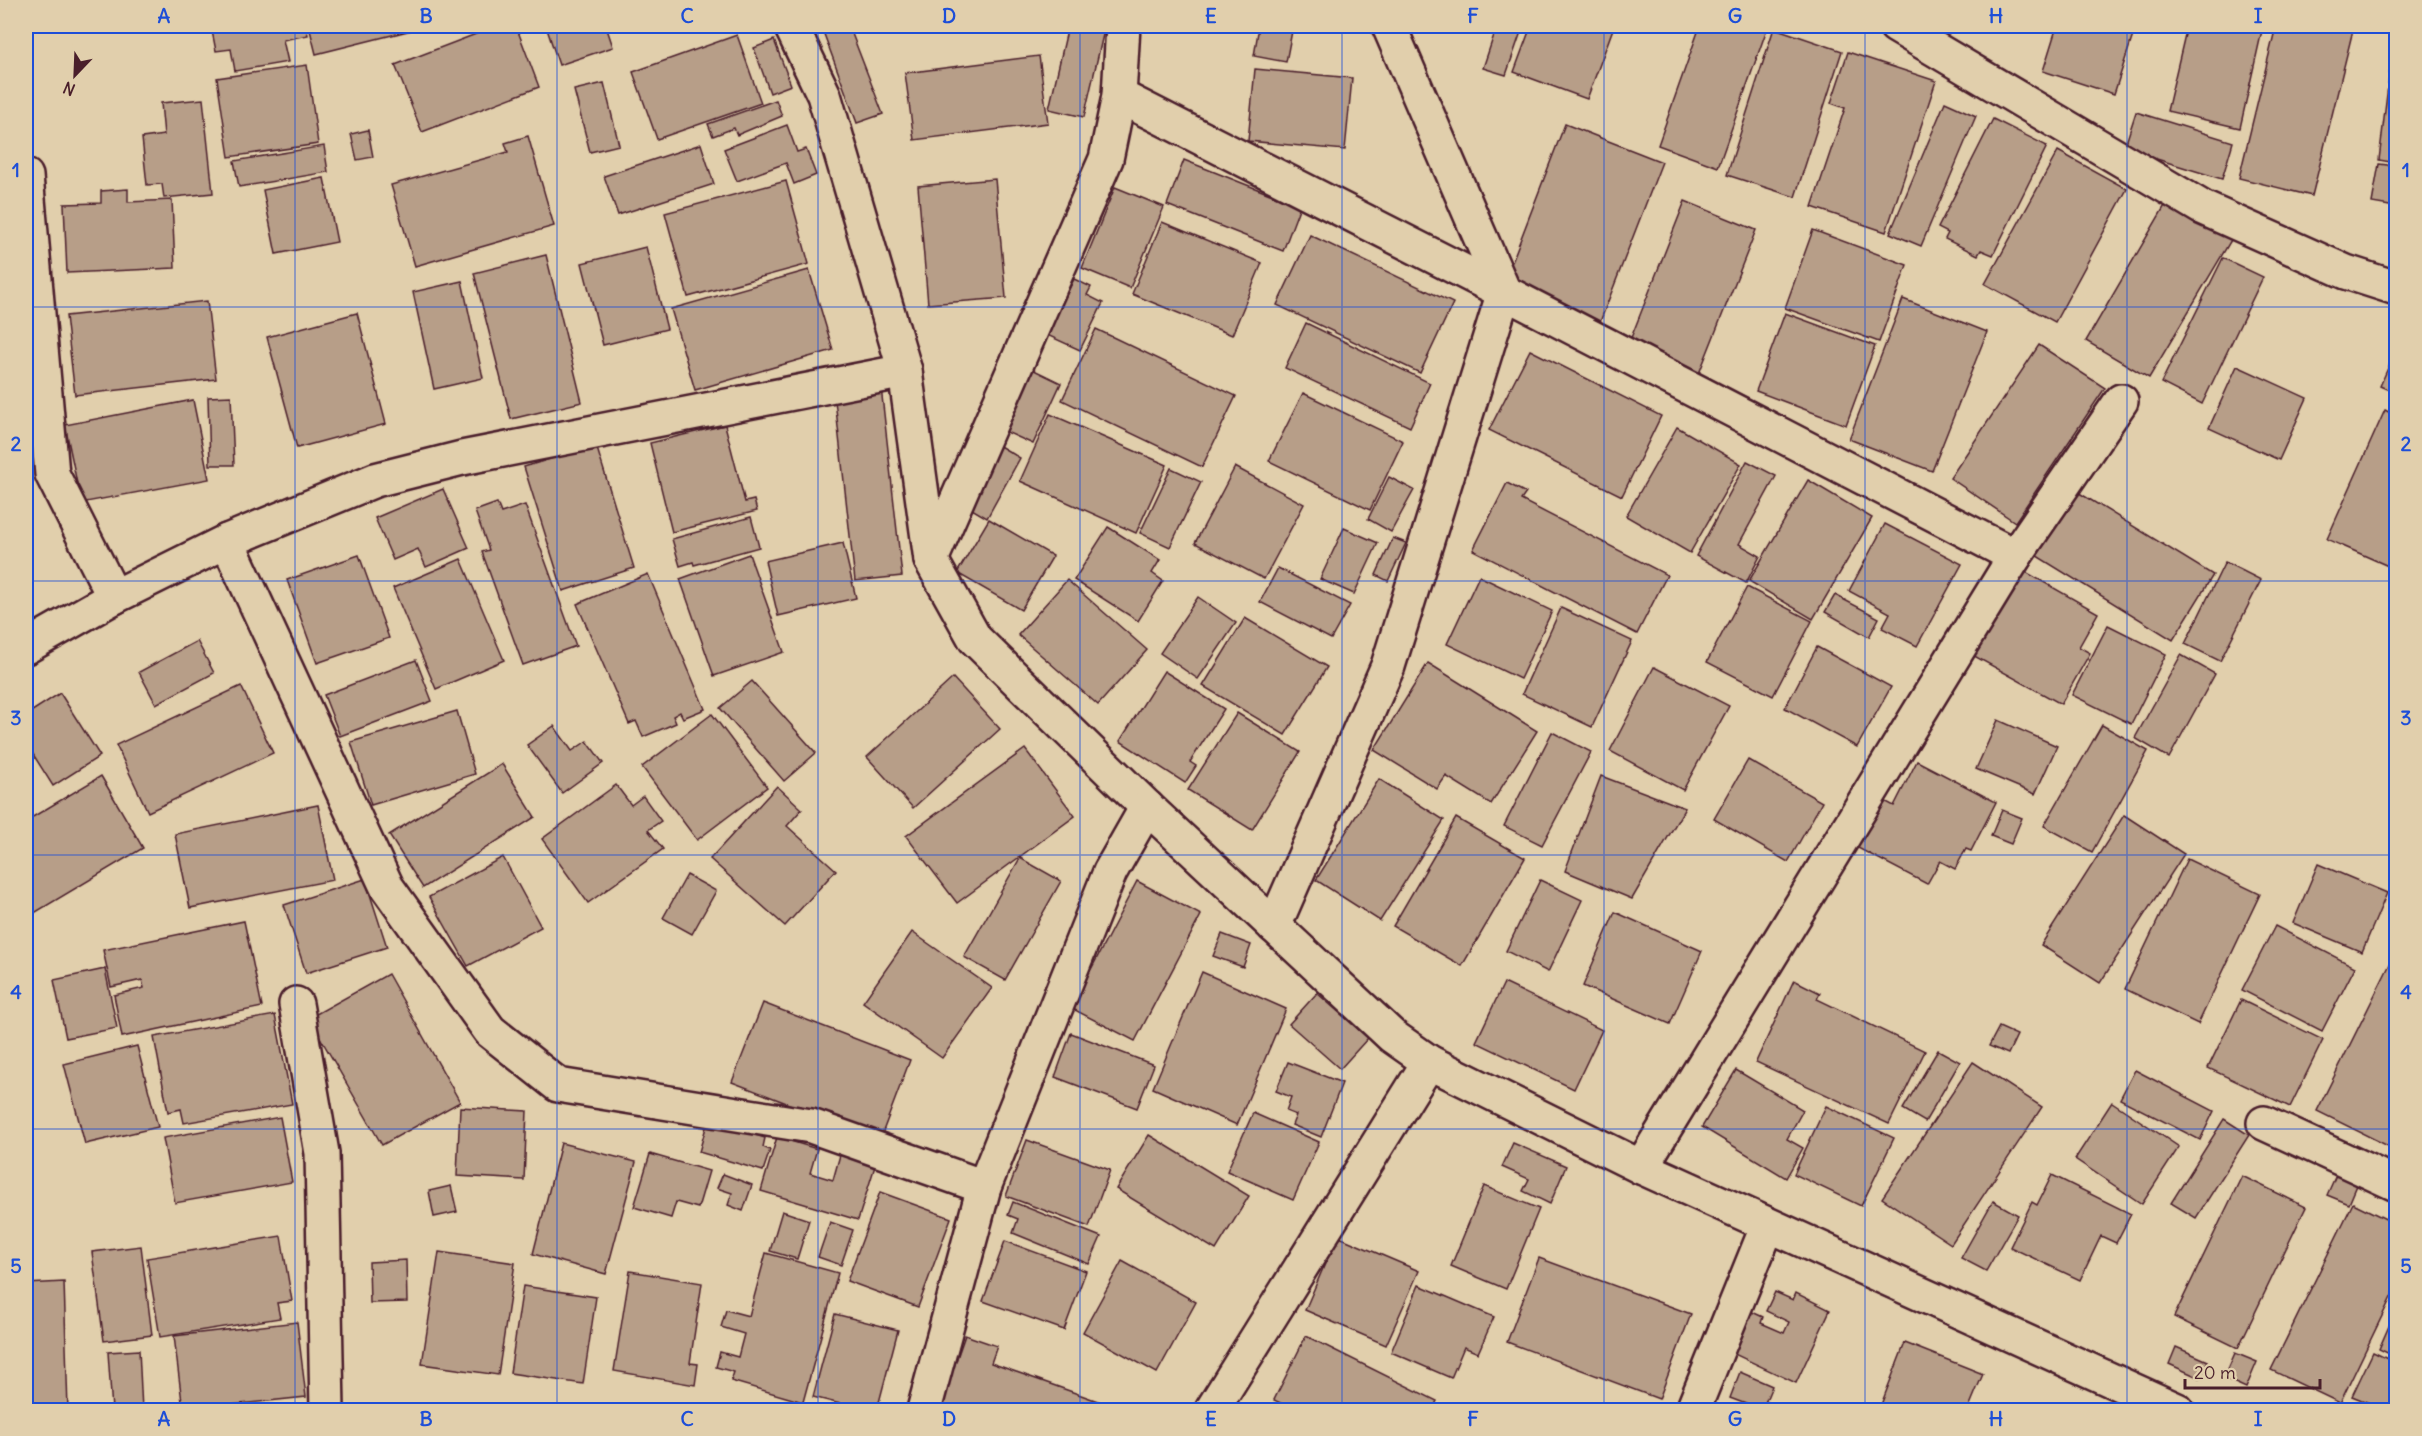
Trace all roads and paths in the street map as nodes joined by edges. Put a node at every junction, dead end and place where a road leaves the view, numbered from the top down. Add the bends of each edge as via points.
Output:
1 (791, 26) edge
2 (1123, 26) edge
3 (1389, 26) edge
4 (1896, 26) edge
5 (1119, 96) junction
6 (26, 176) edge
7 (2397, 288) edge
8 (1504, 292) junction
9 (905, 371) junction
10 (2121, 401) dead end
11 (227, 541) junction
12 (2015, 556) junction
13 (931, 560) junction
14 (114, 597) junction
15 (26, 647) edge
16 (1147, 807) junction
17 (1274, 926) junction
18 (296, 1004) dead end
19 (1429, 1062) junction
20 (2264, 1123) dead end
21 (1641, 1167) junction
22 (2397, 1184) edge
23 (984, 1187) junction
24 (1767, 1225) junction
25 (327, 1410) edge
26 (924, 1410) edge
27 (1212, 1410) edge
28 (1693, 1410) edge
29 (2177, 1410) edge

1 - 9 street via 824,96
2 - 5 street
3 - 8 street
4 - 7 street via 2203,208 2346,272
5 - 8 street
5 - 13 street via 1106,159
6 - 14 street via 52,474
8 - 12 street
8 - 17 street via 1388,666
9 - 11 street via 451,461 375,480
9 - 13 street
10 - 12 street
11 - 14 street
11 - 23 street via 387,887 490,1031 558,1085 811,1126
12 - 21 street
13 - 16 street via 975,639
14 - 15 street
16 - 17 street
16 - 23 street via 1110,872
17 - 19 street via 1392,1036
18 - 25 street via 322,1153
19 - 21 street
19 - 27 street
20 - 22 street
21 - 24 street
23 - 26 street
24 - 28 street
24 - 29 street

